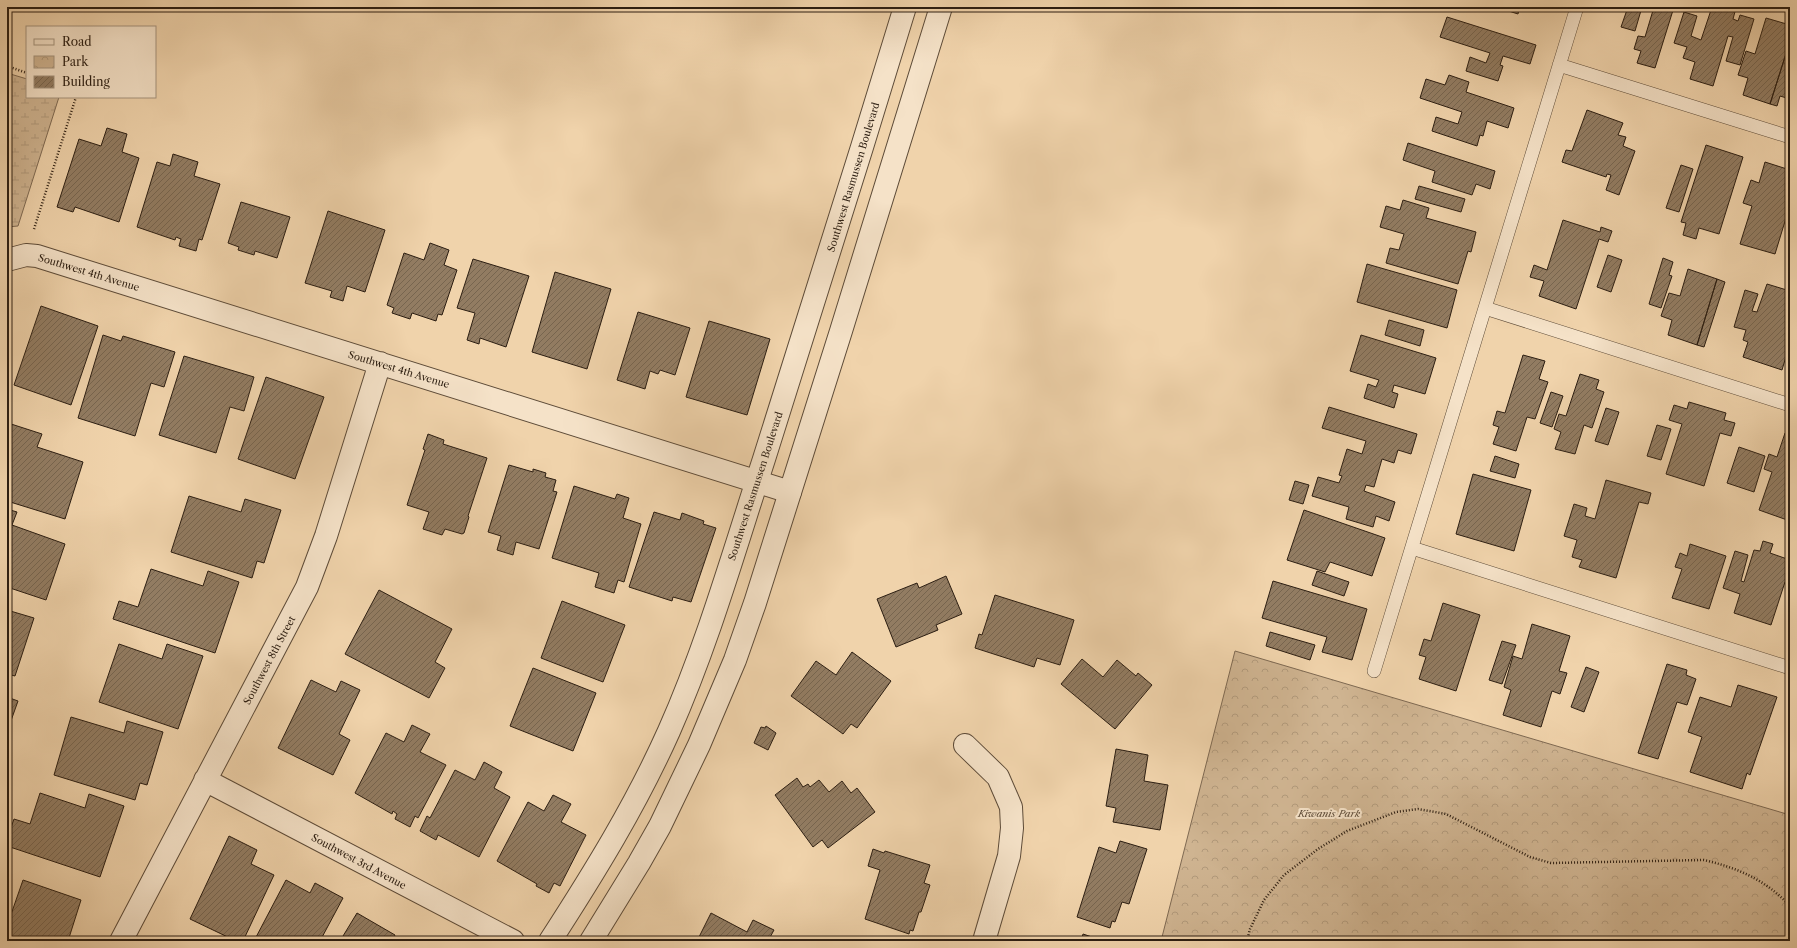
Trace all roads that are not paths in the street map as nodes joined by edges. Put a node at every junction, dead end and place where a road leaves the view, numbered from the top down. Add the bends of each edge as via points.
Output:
1 (905, 7) edge
2 (941, 7) edge
3 (1577, 7) edge
4 (1559, 65) junction
5 (1790, 137) edge
6 (17, 258) edge
7 (1485, 308) junction
8 (380, 364) junction
9 (1790, 405) edge
10 (756, 482) junction
11 (790, 492) junction
12 (1412, 548) junction
13 (1790, 668) edge
14 (1374, 671) dead end
15 (965, 745) dead end
16 (206, 780) junction
17 (121, 941) edge
18 (513, 941) edge
19 (550, 941) edge
20 (591, 941) edge
21 (984, 941) edge

1 - 10 street, Southwest Rasmussen Boulevard
2 - 11 street
3 - 4 lane
4 - 5 lane
4 - 7 lane
6 - 8 street, Southwest 4th Avenue via 37,256
7 - 9 lane
7 - 12 lane
8 - 10 street, Southwest 4th Avenue
8 - 16 street, Southwest 8th Street via 326,536 307,586
10 - 11 street, Southwest 4th Avenue
10 - 19 street, Southwest Rasmussen Boulevard via 705,642 669,732 607,851
11 - 20 street via 751,614 717,706 660,826
12 - 13 lane
12 - 14 lane
15 - 21 street via 998,777 1011,807 1009,856
16 - 17 street, Southwest 8th Street
16 - 18 street, Southwest 3rd Avenue

